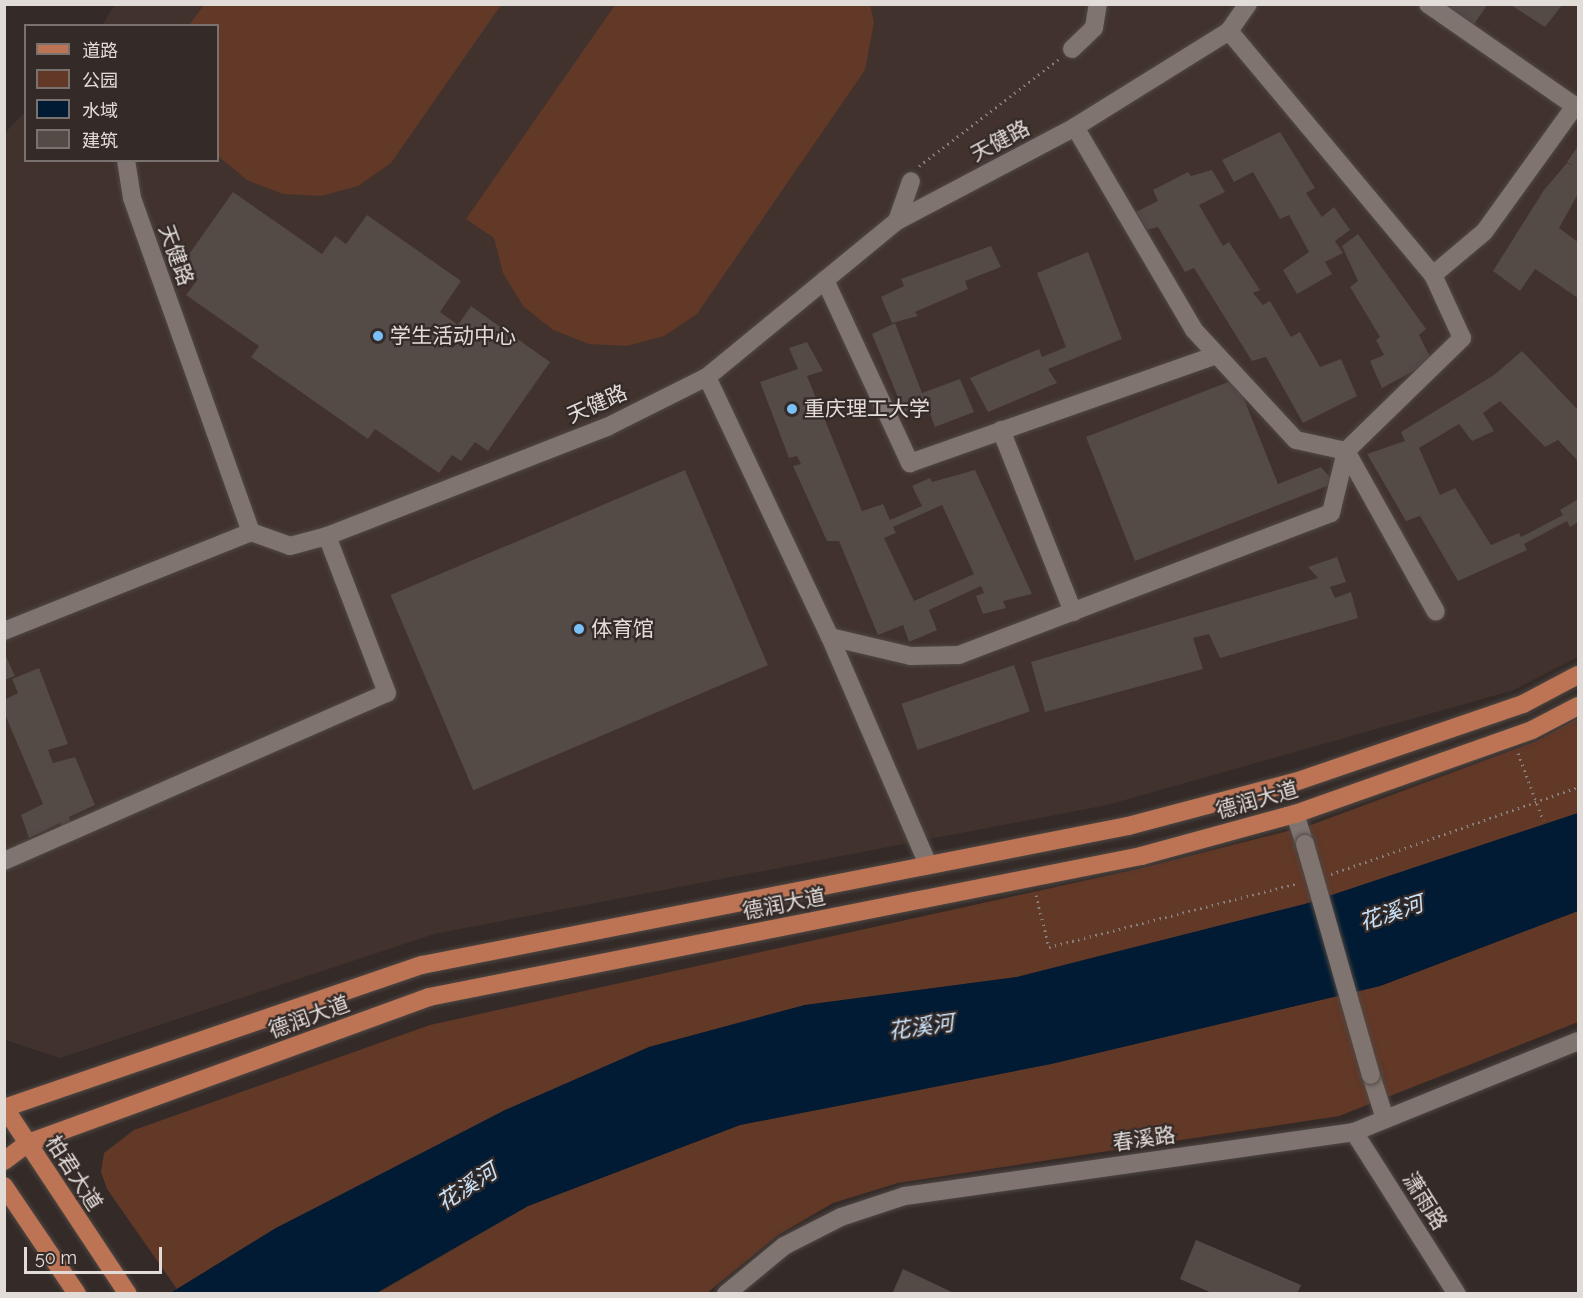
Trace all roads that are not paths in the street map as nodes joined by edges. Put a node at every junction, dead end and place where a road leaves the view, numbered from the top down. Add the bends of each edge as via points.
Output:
1 (1098, 4) edge
2 (1248, 4) edge
3 (1428, 4) edge
4 (1228, 31) junction
5 (1072, 49) road end
6 (1075, 127) junction
7 (126, 162) edge
8 (910, 181) road end
9 (897, 221) junction
10 (1433, 275) junction
11 (825, 280) junction
12 (1217, 354) junction
13 (706, 376) junction
14 (1001, 430) junction
15 (1346, 451) junction
16 (251, 532) junction
17 (327, 536) junction
18 (1073, 612) junction
19 (1436, 612) dead end
20 (4, 632) edge
21 (830, 637) junction
22 (1578, 675) edge
23 (1578, 706) edge
24 (1295, 814) junction
25 (4, 861) edge
26 (928, 866) junction
27 (1578, 1041) edge
28 (5, 1108) edge
29 (1385, 1119) junction
30 (1354, 1132) junction
31 (28, 1143) junction
32 (4, 1161) edge
33 (4, 1186) edge
34 (77, 1293) edge
35 (128, 1293) edge
36 (726, 1293) edge
37 (1457, 1293) edge

1 - 5 street via 1094,28
2 - 4 street, 天健路
3 - 10 street via 1575,106 1484,232
4 - 6 street, 天健路
4 - 10 street
6 - 9 street, 天健路
6 - 12 street via 1194,330
7 - 16 street, 天健路 via 132,198
8 - 9 street
9 - 11 street, 天健路
10 - 15 street via 1462,338
11 - 13 street, 天健路
11 - 14 street via 910,463
12 - 14 street
12 - 15 street via 1296,440
13 - 17 street, 天健路 via 607,427
13 - 21 street
14 - 18 street
15 - 18 street via 1331,513
15 - 19 street
16 - 17 street, 天健路 via 290,546
16 - 20 street
17 - 25 street via 387,693
18 - 21 street via 958,655 911,656
21 - 26 street
22 - 26 main road, 德润大道 via 1524,704 1295,782 1128,826
23 - 24 main road, 德润大道 via 1532,730
24 - 29 street, bridge
24 - 31 main road, 德润大道 via 1141,856 429,997
26 - 28 main road, 德润大道 via 422,965
27 - 29 street, 春溪路
28 - 31 main road, 柏君大道
29 - 30 street, 春溪路
30 - 36 street, 春溪路 via 905,1196 841,1217 784,1246
30 - 37 street, 潇雨路
31 - 32 main road, 德润大道
31 - 35 main road, 柏君大道
33 - 34 main road

